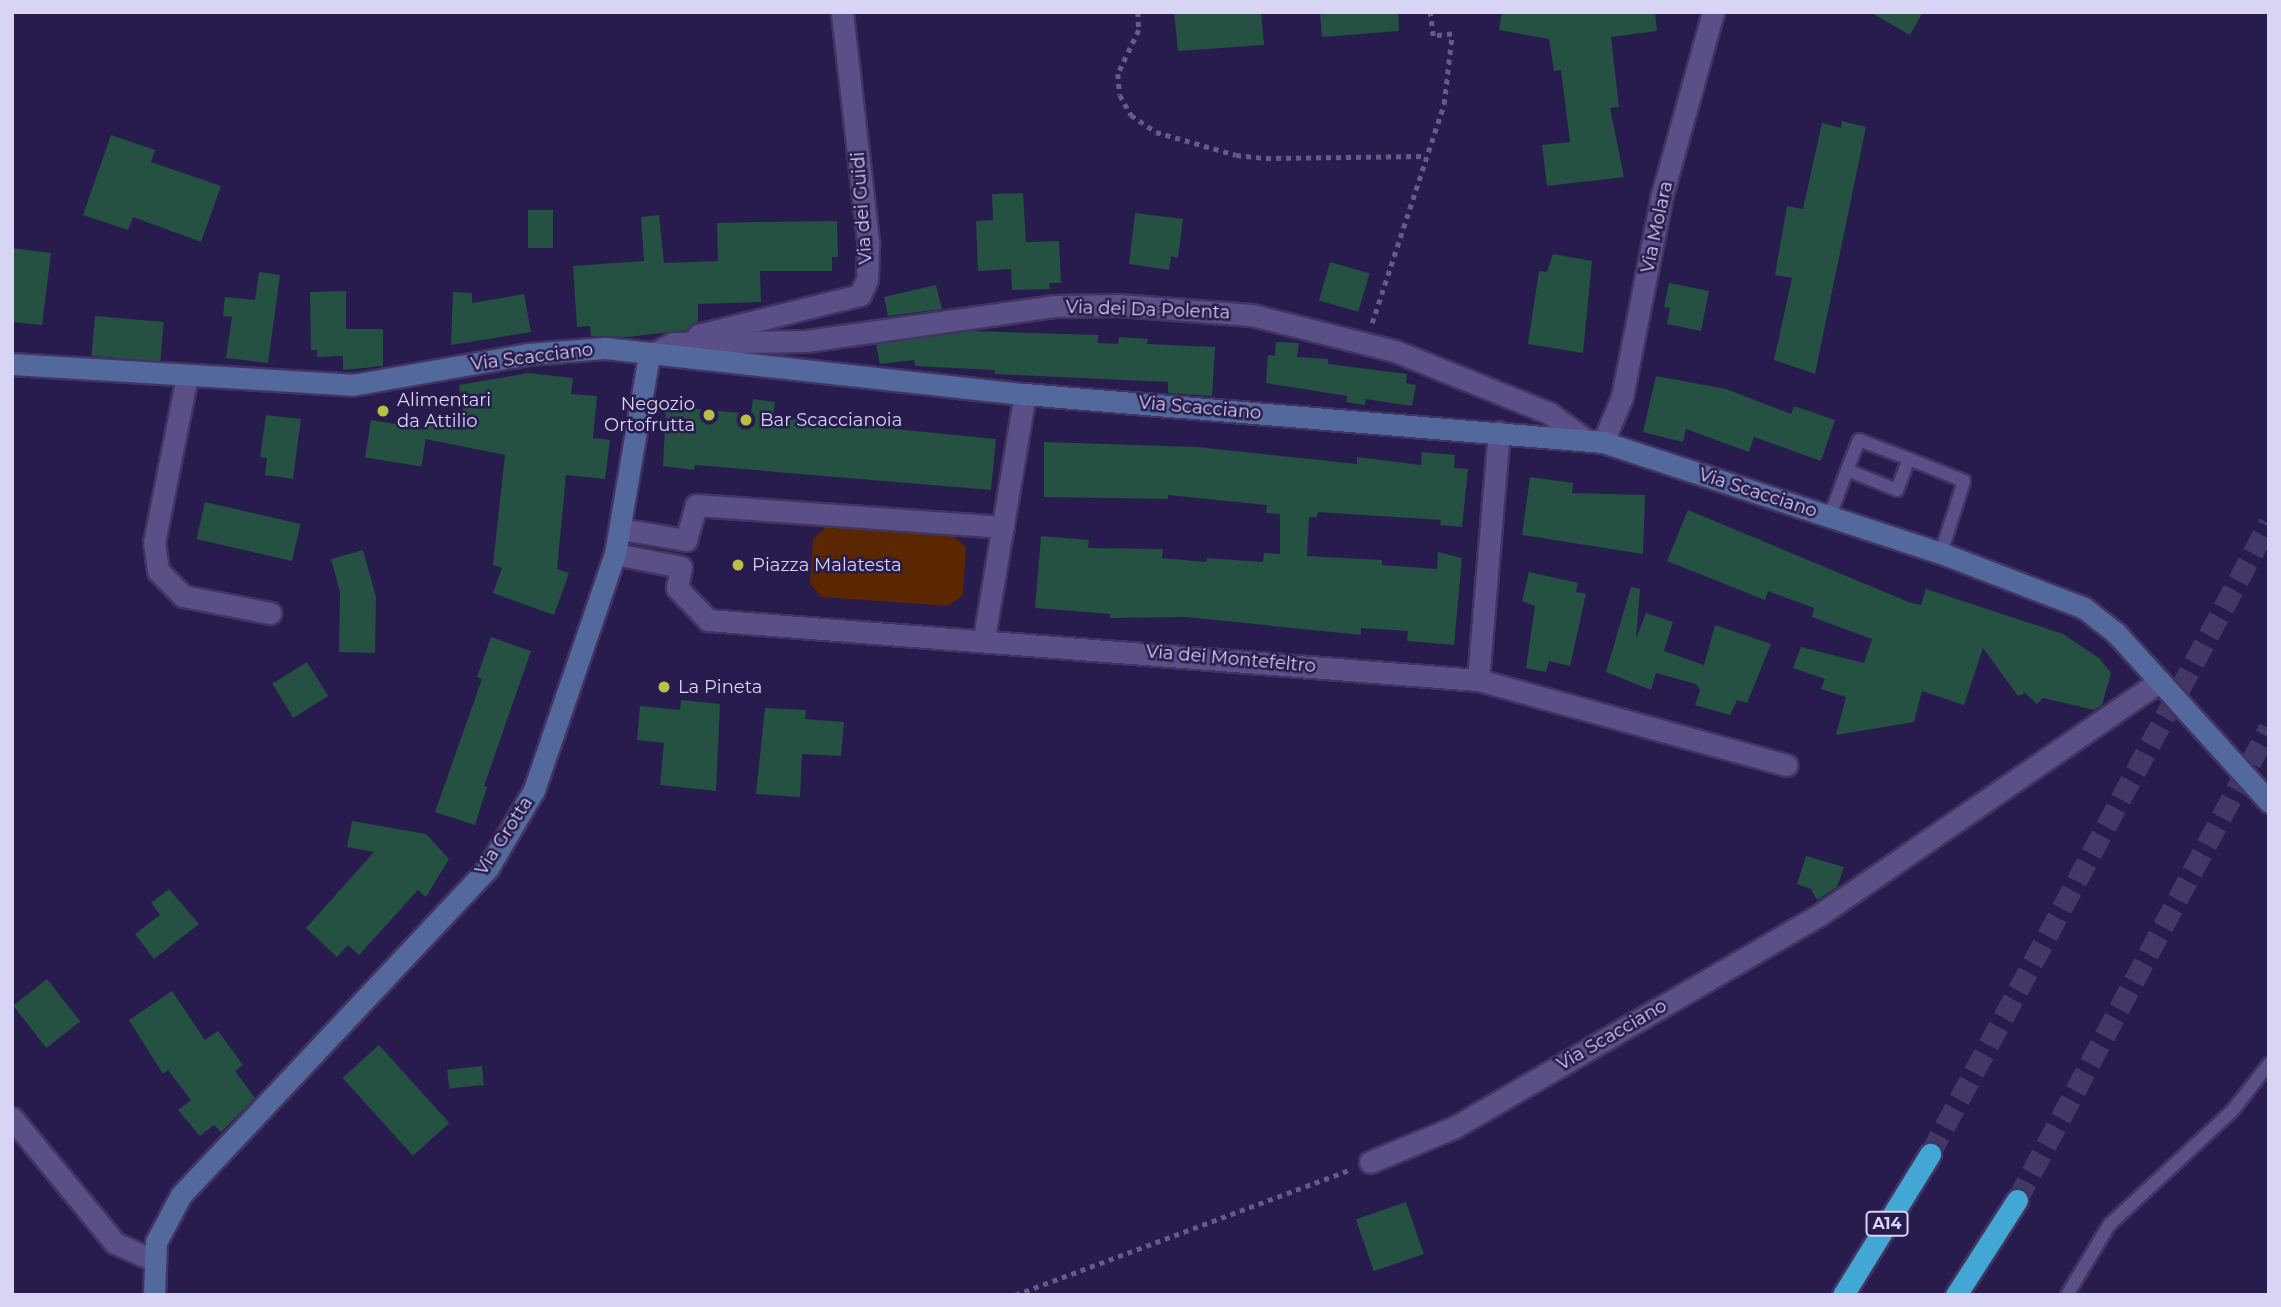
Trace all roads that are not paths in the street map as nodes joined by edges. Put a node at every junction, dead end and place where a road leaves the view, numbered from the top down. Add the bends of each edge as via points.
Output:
1 (842, 12) edge
2 (1713, 12) edge
3 (673, 343) junction
4 (649, 356) junction
5 (12, 364) edge
6 (187, 376) junction
7 (1025, 394) junction
8 (1499, 432) junction
9 (1594, 441) junction
10 (1909, 459) junction
11 (1847, 470) junction
12 (1830, 516) junction
13 (1003, 527) junction
14 (621, 529) junction
15 (1941, 553) junction
16 (615, 554) junction
17 (270, 613) dead end
18 (984, 638) junction
19 (1478, 680) junction
20 (2160, 681) junction
21 (1787, 765) dead end
22 (2269, 802) edge
23 (2269, 1064) edge
24 (12, 1118) edge
25 (1930, 1153) tunnel mouth
26 (1370, 1162) road end
27 (2017, 1200) tunnel mouth
28 (155, 1261) junction
29 (154, 1295) edge
30 (1843, 1295) edge
31 (1956, 1295) edge
32 (2067, 1295) edge

1 - 3 street, Via dei Guidi via 868,241 867,279 860,295
2 - 9 street, Via Molara via 1662,195 1622,397
3 - 4 street, Via dei Da Polenta
3 - 9 street, Via dei Da Polenta via 806,341 1054,306 1119,305 1252,315 1366,344 1549,413
4 - 6 street, Via Scacciano via 605,348 528,354 352,385
4 - 7 street, Via Scacciano
4 - 14 street, Via Grotta
5 - 6 street, Via Scacciano
6 - 17 street via 154,542 158,571 183,596
7 - 8 street, Via Scacciano
7 - 13 street
8 - 9 street, Via Scacciano
8 - 19 street
9 - 12 street, Via Scacciano
10 - 11 lane via 1859,440
10 - 11 lane via 1898,490
10 - 15 lane via 1964,481
11 - 12 lane
12 - 15 street, Via Scacciano
13 - 14 street via 696,505 686,540
13 - 18 street
14 - 16 street, Via Grotta
15 - 20 street, Via Scacciano via 2084,608 2116,633
16 - 18 street via 681,567 677,588 708,620
16 - 28 street, Via Grotta via 534,790 488,868 181,1195 156,1242
18 - 19 street, Via dei Montefeltro
19 - 21 street, Via dei Montefeltro
20 - 22 street, Via Scacciano
20 - 26 street, Via Scacciano via 1818,916 1455,1127
23 - 32 lane via 2225,1119 2109,1225
24 - 28 street via 115,1243
25 - 30 highway, A14
27 - 31 highway
28 - 29 street, Via Grotta

